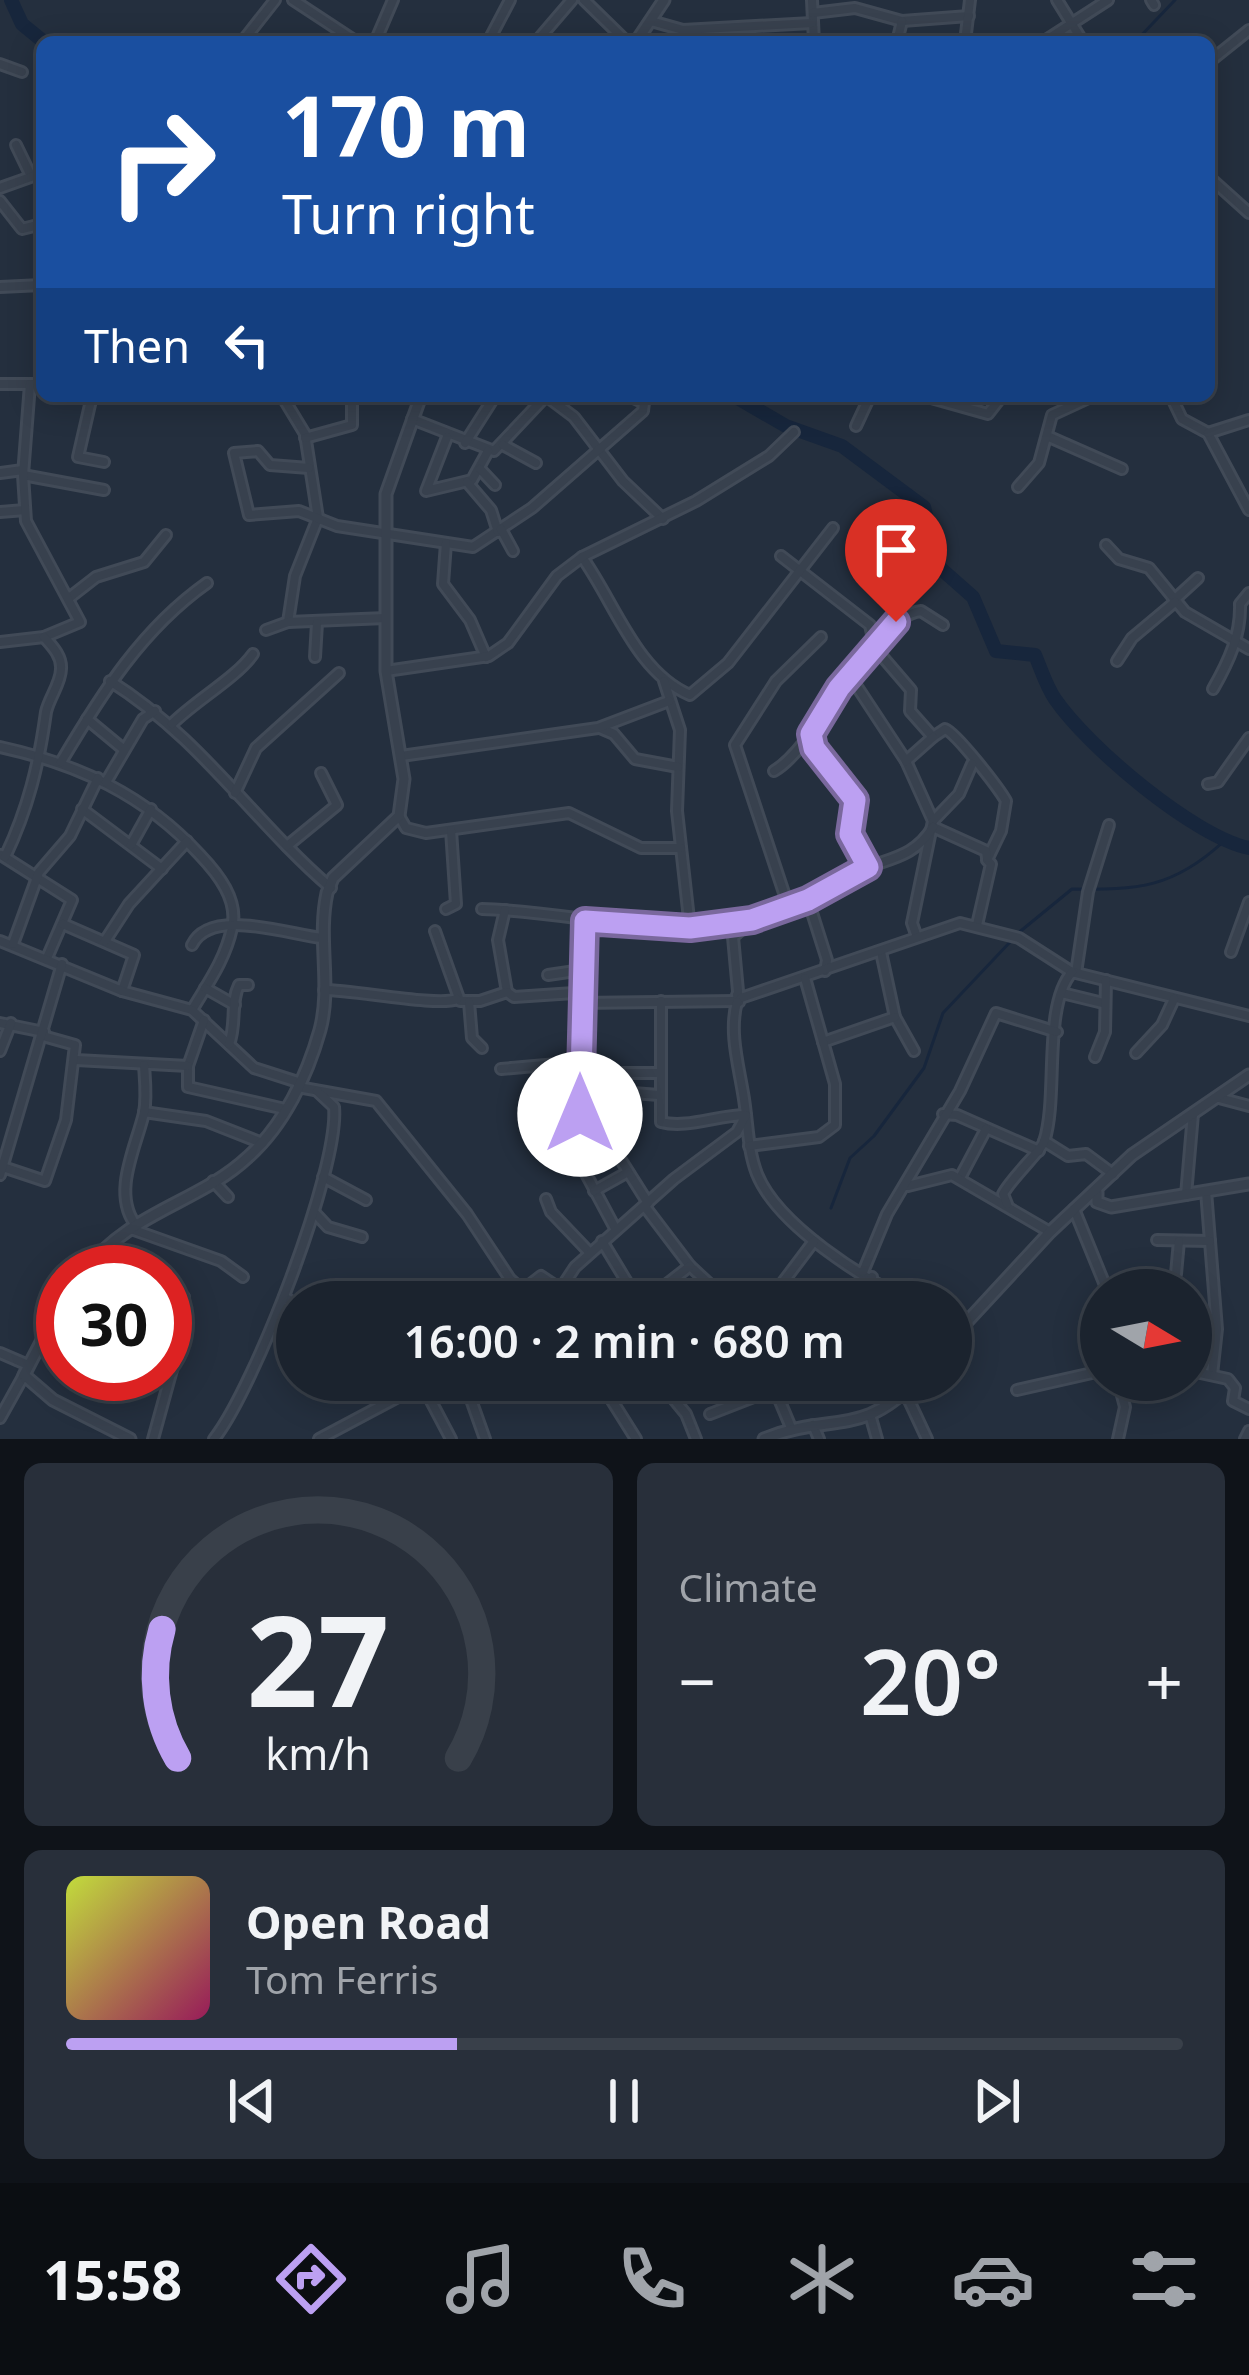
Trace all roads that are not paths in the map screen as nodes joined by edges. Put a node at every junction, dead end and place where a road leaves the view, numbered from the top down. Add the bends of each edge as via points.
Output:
1 (275, 0) edge
2 (293, 0) edge
3 (393, 0) edge
4 (510, 0) edge
5 (572, 0) edge
6 (584, 0) edge
7 (664, 0) edge
8 (812, 0) edge
9 (970, 0) edge
10 (1058, 0) edge
11 (1108, 0) edge
12 (969, 16) junction
13 (813, 18) junction
14 (651, 21) junction
15 (902, 21) junction
16 (1073, 26) junction
17 (683, 30) junction
18 (1249, 30) edge
19 (247, 36) edge
20 (347, 36) edge
21 (378, 36) edge
22 (491, 36) edge
23 (541, 36) edge
24 (621, 36) edge
25 (640, 36) edge
26 (683, 36) edge
27 (814, 36) edge
28 (898, 36) edge
29 (966, 36) edge
30 (1054, 36) edge
31 (1079, 36) edge
32 (1215, 57) edge
33 (0, 64) edge
34 (22, 72) dead end
35 (16, 145) dead end
36 (36, 175) edge
37 (31, 177) junction
38 (1215, 183) edge
39 (0, 188) edge
40 (0, 201) edge
41 (1249, 214) edge
42 (36, 226) edge
43 (36, 285) edge
44 (0, 287) edge
45 (0, 383) edge
46 (30, 384) junction
47 (36, 384) edge
48 (91, 402) edge
49 (284, 402) edge
50 (352, 402) edge
51 (419, 402) edge
52 (491, 402) edge
53 (539, 402) edge
54 (553, 402) edge
55 (563, 402) edge
56 (642, 402) edge
57 (867, 402) edge
58 (945, 402) edge
59 (997, 402) edge
60 (1072, 402) edge
61 (1174, 402) edge
62 (564, 408) junction
63 (412, 419) junction
64 (1249, 420) edge
65 (856, 426) dead end
66 (794, 432) dead end
67 (1208, 433) junction
68 (1047, 436) junction
69 (448, 437) junction
70 (305, 438) junction
71 (465, 443) junction
72 (503, 445) junction
73 (599, 445) junction
74 (488, 451) junction
75 (104, 462) dead end
76 (536, 463) dead end
77 (309, 469) junction
78 (480, 469) junction
79 (1123, 469) dead end
80 (0, 473) edge
81 (23, 473) junction
82 (467, 482) junction
83 (495, 485) dead end
84 (1018, 487) dead end
85 (104, 490) dead end
86 (1249, 510) edge
87 (25, 511) junction
88 (0, 512) edge
89 (318, 518) junction
90 (663, 519) junction
91 (833, 528) dead end
92 (500, 530) junction
93 (388, 531) junction
94 (166, 535) dead end
95 (446, 543) junction
96 (1106, 545) dead end
97 (513, 550) dead end
98 (781, 556) dead end
99 (582, 557) junction
100 (802, 574) junction
101 (1198, 578) dead end
102 (207, 583) dead end
103 (1249, 593) edge
104 (69, 598) junction
105 (1174, 601) junction
106 (386, 618) junction
107 (288, 622) junction
108 (317, 622) junction
109 (943, 625) dead end
110 (266, 630) dead end
111 (44, 637) junction
112 (820, 637) dead end
113 (0, 642) edge
114 (1237, 642) junction
115 (875, 648) junction
116 (1249, 649) edge
117 (254, 654) dead end
118 (315, 657) dead end
119 (486, 657) junction
120 (1117, 661) dead end
121 (386, 670) junction
122 (339, 673) dead end
123 (850, 676) junction
124 (664, 680) junction
125 (110, 682) junction
126 (1213, 689) dead end
127 (669, 700) junction
128 (155, 711) junction
129 (87, 719) junction
130 (172, 724) junction
131 (598, 728) junction
132 (811, 734) junction
133 (933, 737) junction
134 (1249, 738) edge
135 (0, 747) edge
136 (122, 748) junction
137 (41, 756) junction
138 (400, 756) junction
139 (905, 761) junction
140 (61, 762) junction
141 (972, 763) junction
142 (678, 767) junction
143 (774, 771) dead end
144 (321, 773) dead end
145 (102, 780) junction
146 (1208, 784) dead end
147 (236, 794) junction
148 (82, 809) junction
149 (152, 809) junction
150 (399, 816) junction
151 (933, 824) junction
152 (1109, 825) dead end
153 (451, 830) junction
154 (187, 841) junction
155 (131, 844) junction
156 (287, 847) junction
157 (681, 848) junction
158 (2, 856) edge
159 (987, 860) junction
160 (868, 867) junction
161 (162, 868) junction
162 (36, 879) junction
163 (332, 888) junction
164 (802, 902) junction
165 (1249, 902) edge
166 (446, 909) dead end
167 (482, 909) dead end
168 (505, 910) junction
169 (752, 920) junction
170 (585, 921) junction
171 (63, 925) junction
172 (977, 925) junction
173 (234, 926) junction
174 (690, 928) junction
175 (435, 931) dead end
176 (917, 937) junction
177 (322, 938) junction
178 (0, 941) edge
179 (105, 941) junction
180 (13, 944) junction
181 (192, 945) dead end
182 (881, 952) junction
183 (1232, 952) dead end
184 (47, 958) junction
185 (62, 964) junction
186 (581, 970) junction
187 (825, 971) junction
188 (1074, 972) junction
189 (548, 975) dead end
190 (805, 977) junction
191 (1106, 980) junction
192 (248, 985) dead end
193 (205, 988) junction
194 (122, 991) junction
195 (324, 991) junction
196 (507, 992) junction
197 (1062, 994) junction
198 (457, 998) junction
199 (738, 999) junction
200 (1174, 999) junction
201 (661, 1001) junction
202 (469, 1002) junction
203 (1103, 1003) junction
204 (580, 1004) junction
205 (235, 1005) junction
206 (192, 1010) junction
207 (1249, 1016) edge
208 (895, 1017) junction
209 (204, 1020) junction
210 (5, 1023) edge
211 (1057, 1032) junction
212 (43, 1034) junction
213 (823, 1042) junction
214 (229, 1044) junction
215 (482, 1048) dead end
216 (914, 1051) dead end
217 (0, 1052) edge
218 (1136, 1053) dead end
219 (1095, 1057) dead end
220 (76, 1060) junction
221 (144, 1064) junction
222 (188, 1066) junction
223 (581, 1068) junction
224 (501, 1069) dead end
225 (661, 1073) junction
226 (1249, 1075) edge
227 (300, 1085) junction
228 (317, 1090) junction
229 (620, 1092) dead end
230 (658, 1095) junction
231 (1219, 1099) junction
232 (1249, 1107) edge
233 (285, 1109) junction
234 (144, 1112) junction
235 (943, 1114) junction
236 (1193, 1114) junction
237 (746, 1115) junction
238 (986, 1129) junction
239 (615, 1132) dead end
240 (580, 1136) junction
241 (262, 1142) junction
242 (534, 1144) dead end
243 (749, 1146) junction
244 (1042, 1146) junction
245 (1, 1169) edge
246 (585, 1172) junction
247 (628, 1172) junction
248 (1113, 1174) junction
249 (322, 1178) junction
250 (960, 1178) junction
251 (212, 1180) junction
252 (1249, 1182) edge
253 (907, 1186) junction
254 (594, 1191) junction
255 (1206, 1191) junction
256 (1097, 1192) junction
257 (1186, 1195) junction
258 (228, 1197) dead end
259 (546, 1199) dead end
260 (365, 1200) dead end
261 (1007, 1204) junction
262 (647, 1206) junction
263 (1074, 1209) junction
264 (313, 1211) junction
265 (132, 1227) junction
266 (616, 1230) junction
267 (1050, 1232) junction
268 (362, 1237) dead end
269 (1157, 1240) dead end
270 (1210, 1240) junction
271 (602, 1241) junction
272 (814, 1241) junction
273 (1179, 1241) junction
274 (113, 1245) edge
275 (590, 1253) junction
276 (690, 1266) junction
277 (1098, 1269) edge
278 (1176, 1269) edge
279 (867, 1275) junction
280 (243, 1277) dead end
281 (289, 1281) edge
282 (516, 1281) edge
283 (566, 1281) edge
284 (626, 1281) edge
285 (671, 1281) edge
286 (706, 1281) edge
287 (784, 1281) edge
288 (864, 1281) edge
289 (877, 1281) edge
290 (972, 1308) edge
291 (276, 1313) edge
292 (36, 1351) edge
293 (0, 1353) edge
294 (26, 1370) junction
295 (1080, 1376) edge
296 (1212, 1376) joint
297 (34, 1388) junction
298 (18, 1389) junction
299 (1018, 1390) dead end
300 (163, 1401) edge
301 (390, 1401) edge
302 (434, 1401) edge
303 (471, 1401) edge
304 (612, 1401) edge
305 (675, 1401) edge
306 (737, 1401) edge
307 (780, 1401) edge
308 (893, 1401) edge
309 (909, 1401) edge
310 (1123, 1401) edge
311 (1249, 1409) edge
312 (710, 1414) dead end
313 (0, 1418) edge
314 (871, 1418) junction
315 (813, 1425) junction
316 (792, 1430) junction
317 (130, 1439) edge
318 (153, 1439) edge
319 (214, 1439) edge
320 (319, 1439) edge
321 (451, 1439) edge
322 (485, 1439) edge
323 (636, 1439) edge
324 (696, 1439) edge
325 (764, 1439) edge
326 (818, 1439) edge
327 (877, 1439) edge
328 (927, 1439) edge
329 (1118, 1439) edge

1 - 19 street
2 - 20 street
3 - 21 street
4 - 22 street
5 - 23 street
6 - 24 street
7 - 14 street
8 - 13 street
9 - 12 street
10 - 16 street
11 - 16 street
12 - 15 street
12 - 29 street
13 - 15 street via 856,8
13 - 17 street
13 - 27 street
14 - 17 street
14 - 25 street
15 - 28 street
16 - 30 street
16 - 31 street
17 - 26 street
18 - 32 street
33 - 34 street
35 - 37 street
36 - 37 street
37 - 39 street
38 - 41 street
40 - 42 street via 22,229
43 - 44 street
45 - 46 street
46 - 47 street
46 - 81 street
48 - 75 street via 78,457
49 - 70 street
50 - 70 street via 352,425
51 - 63 street
52 - 71 street
53 - 72 street
54 - 62 street
55 - 62 street
56 - 73 street via 643,411
57 - 65 street
58 - 59 street via 988,414
60 - 68 street via 1052,415
61 - 67 street via 1183,419
62 - 73 street
63 - 69 street
63 - 93 street via 386,494
64 - 67 street
66 - 90 street via 769,456
67 - 86 street
68 - 79 street
68 - 84 street via 1039,463
69 - 71 street
69 - 82 street via 426,491
70 - 77 street
71 - 74 street
72 - 74 street
72 - 76 street
73 - 90 street
73 - 92 street
74 - 78 street
77 - 89 street
77 - 89 street via 270,465 258,451 234,453 249,515 299,511
78 - 82 street
78 - 83 street
80 - 81 street
81 - 85 street
81 - 87 street
82 - 92 street
87 - 88 street
87 - 104 street
89 - 93 street
89 - 107 street via 295,576
90 - 99 street
91 - 100 street
92 - 95 street via 473,547
92 - 97 street
93 - 95 street
93 - 106 street
94 - 104 street via 144,562 96,577
95 - 119 street via 443,584
96 - 105 street via 1119,559 1149,568
98 - 100 street
99 - 119 street via 540,595 508,643
99 - 124 street
100 - 115 street via 870,626
100 - 124 street via 698,693
101 - 105 street
102 - 125 street via 158,620
103 - 114 street via 1240,604
104 - 111 street via 77,627
105 - 114 street
105 - 120 street
106 - 108 street
106 - 121 street
107 - 108 street
107 - 110 street
108 - 118 street
109 - 115 street via 914,611
111 - 113 street
111 - 137 street via 61,668
112 - 164 street via 776,681 735,745 785,896
114 - 116 street
114 - 126 street
115 - 123 street
115 - 133 street via 911,690 910,711
117 - 130 street
119 - 121 street
121 - 138 street
122 - 147 street via 256,748
123 - 132 street
123 - 139 street
124 - 127 street
125 - 128 street
125 - 129 street
127 - 131 street
127 - 142 street via 680,730
128 - 130 street
128 - 136 street
129 - 136 street
129 - 140 street
130 - 147 street
131 - 138 street
131 - 142 street via 635,759
132 - 143 street
132 - 160 street via 855,800 850,834
133 - 139 street
133 - 141 street via 956,733
134 - 146 street via 1218,782
135 - 137 street
136 - 145 street
137 - 140 street
137 - 158 street via 30,804
138 - 150 street
139 - 151 street
140 - 145 street
141 - 151 street
141 - 159 street via 1006,801
142 - 157 street
144 - 156 street via 337,805
145 - 148 street
145 - 149 street
147 - 156 street
148 - 155 street
148 - 162 street
149 - 154 street
149 - 155 street
150 - 153 street via 413,831
150 - 163 street via 333,878
151 - 159 street via 986,851
151 - 160 street via 890,865
151 - 176 street via 912,923
152 - 188 street
153 - 157 street via 569,813 641,848
153 - 166 street via 458,892
154 - 161 street
154 - 173 street via 229,895
155 - 161 street
156 - 163 street
157 - 174 street
158 - 162 street
159 - 172 street
160 - 164 street
161 - 179 street
162 - 171 street via 72,900
162 - 180 street
163 - 177 street
164 - 169 street
164 - 187 street
165 - 183 street
167 - 168 street
168 - 170 street
168 - 196 street via 498,940
169 - 174 street
169 - 199 street via 733,937
170 - 174 street
170 - 186 street
171 - 179 street
171 - 184 street
172 - 176 street via 946,925
172 - 188 street via 1019,938
173 - 177 street
173 - 181 street via 207,926
173 - 193 street
175 - 198 street
176 - 182 street
177 - 195 street
178 - 180 street
179 - 194 street via 134,955
180 - 184 street
182 - 187 street
182 - 208 street
184 - 185 street
185 - 194 street
185 - 212 street
186 - 189 street
186 - 204 street
187 - 190 street
188 - 191 street
188 - 197 street
190 - 199 street
190 - 213 street
191 - 200 street
191 - 203 street
192 - 205 street via 237,987
193 - 205 street
193 - 206 street
194 - 206 street
195 - 198 street via 370,990 441,1004
195 - 227 street
196 - 202 street
196 - 204 street via 574,993
197 - 203 street
197 - 211 street
198 - 202 street
199 - 201 street
199 - 237 street
200 - 207 street
200 - 218 street
201 - 204 street
201 - 225 street
202 - 215 street via 472,1038
203 - 219 street via 1105,1032
204 - 223 street
205 - 214 street
206 - 209 street
208 - 213 street
208 - 216 street
209 - 214 street
209 - 222 street
210 - 212 street
210 - 217 street
211 - 235 street via 996,1013
211 - 244 street
212 - 220 street via 75,1045
212 - 245 street
213 - 243 street via 837,1103 832,1131
214 - 227 street via 254,1068
220 - 221 street
220 - 245 street via 45,1181
221 - 222 street
221 - 234 street
222 - 233 street via 188,1088
223 - 224 street
223 - 225 street
223 - 240 street
225 - 230 street
226 - 231 street
227 - 228 street
227 - 233 street
228 - 249 street via 335,1116
228 - 282 street via 366,1096 399,1127
229 - 230 street
230 - 237 street via 665,1125
231 - 232 street
231 - 236 street
233 - 241 street
234 - 241 street via 206,1121
234 - 265 street via 125,1193
235 - 238 street
235 - 253 street
236 - 248 street
236 - 257 street
237 - 243 street
237 - 262 street via 737,1132
238 - 244 street
238 - 250 street
239 - 240 street
240 - 242 street
240 - 246 street
241 - 251 street
243 - 272 street via 763,1188
244 - 248 street via 1086,1154
244 - 261 street via 1017,1169 1003,1194
246 - 247 street via 610,1156
246 - 254 street
247 - 254 street
247 - 262 street
248 - 256 street
249 - 260 street
249 - 264 street
250 - 253 street
250 - 261 street
251 - 258 street
251 - 265 street
252 - 255 street
253 - 279 street via 887,1214
254 - 266 street
255 - 257 street
255 - 270 street
256 - 257 street via 1102,1207
256 - 263 street
259 - 275 street
261 - 267 street
262 - 266 street
262 - 276 street
263 - 267 street
263 - 277 street
264 - 268 street via 328,1227
264 - 281 street
265 - 274 street
265 - 280 street
266 - 271 street
267 - 290 street
269 - 273 street
270 - 273 street
270 - 296 street
271 - 275 street
271 - 284 street
272 - 279 street
272 - 287 street
273 - 278 street
275 - 283 street
276 - 285 street
276 - 286 street
279 - 288 street
279 - 289 street
291 - 319 street
292 - 294 street
293 - 294 street
294 - 297 street
294 - 298 street
295 - 299 street
296 - 311 street via 1228,1379 1233,1401
297 - 298 street
297 - 317 street
298 - 313 street
300 - 318 street
301 - 320 street
302 - 321 street
303 - 322 street
304 - 323 street
305 - 324 street
306 - 312 street
307 - 316 street
308 - 314 street
309 - 328 street
310 - 329 street
314 - 315 street
314 - 327 street
315 - 316 street
315 - 326 street
316 - 325 street

